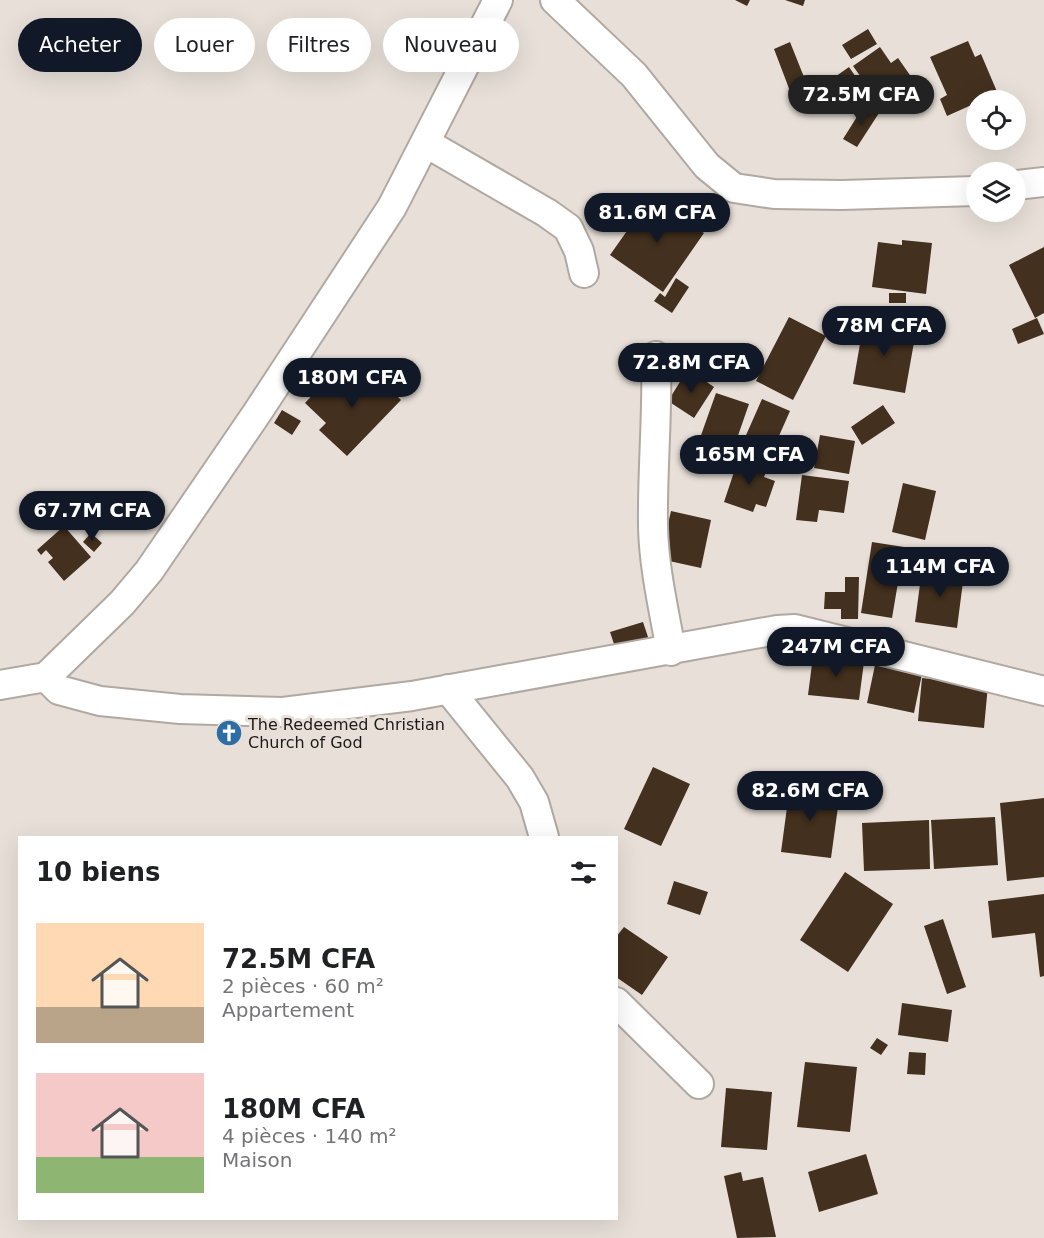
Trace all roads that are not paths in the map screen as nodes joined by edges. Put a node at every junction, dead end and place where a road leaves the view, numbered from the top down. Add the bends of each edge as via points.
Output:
1 (498, 0) edge
2 (555, 0) edge
3 (426, 143) junction
4 (1044, 182) edge
5 (1026, 184) edge
6 (966, 191) edge
7 (584, 273) dead end
8 (656, 356) dead end
9 (672, 651) junction
10 (46, 677) junction
11 (0, 685) edge
12 (448, 689) junction
13 (1044, 691) edge
14 (544, 836) edge
15 (618, 1004) edge
16 (699, 1084) dead end

1 - 3 street
2 - 6 street via 634,75 707,166 734,188 774,194 842,195
3 - 7 street via 568,228
3 - 10 street via 392,207 156,562 122,603
4 - 5 street
8 - 9 street via 658,414 653,528
9 - 12 street
9 - 13 street via 795,629
10 - 11 street
10 - 12 street via 59,690 100,701 180,709 283,711
12 - 14 street via 520,778 534,802
15 - 16 street

